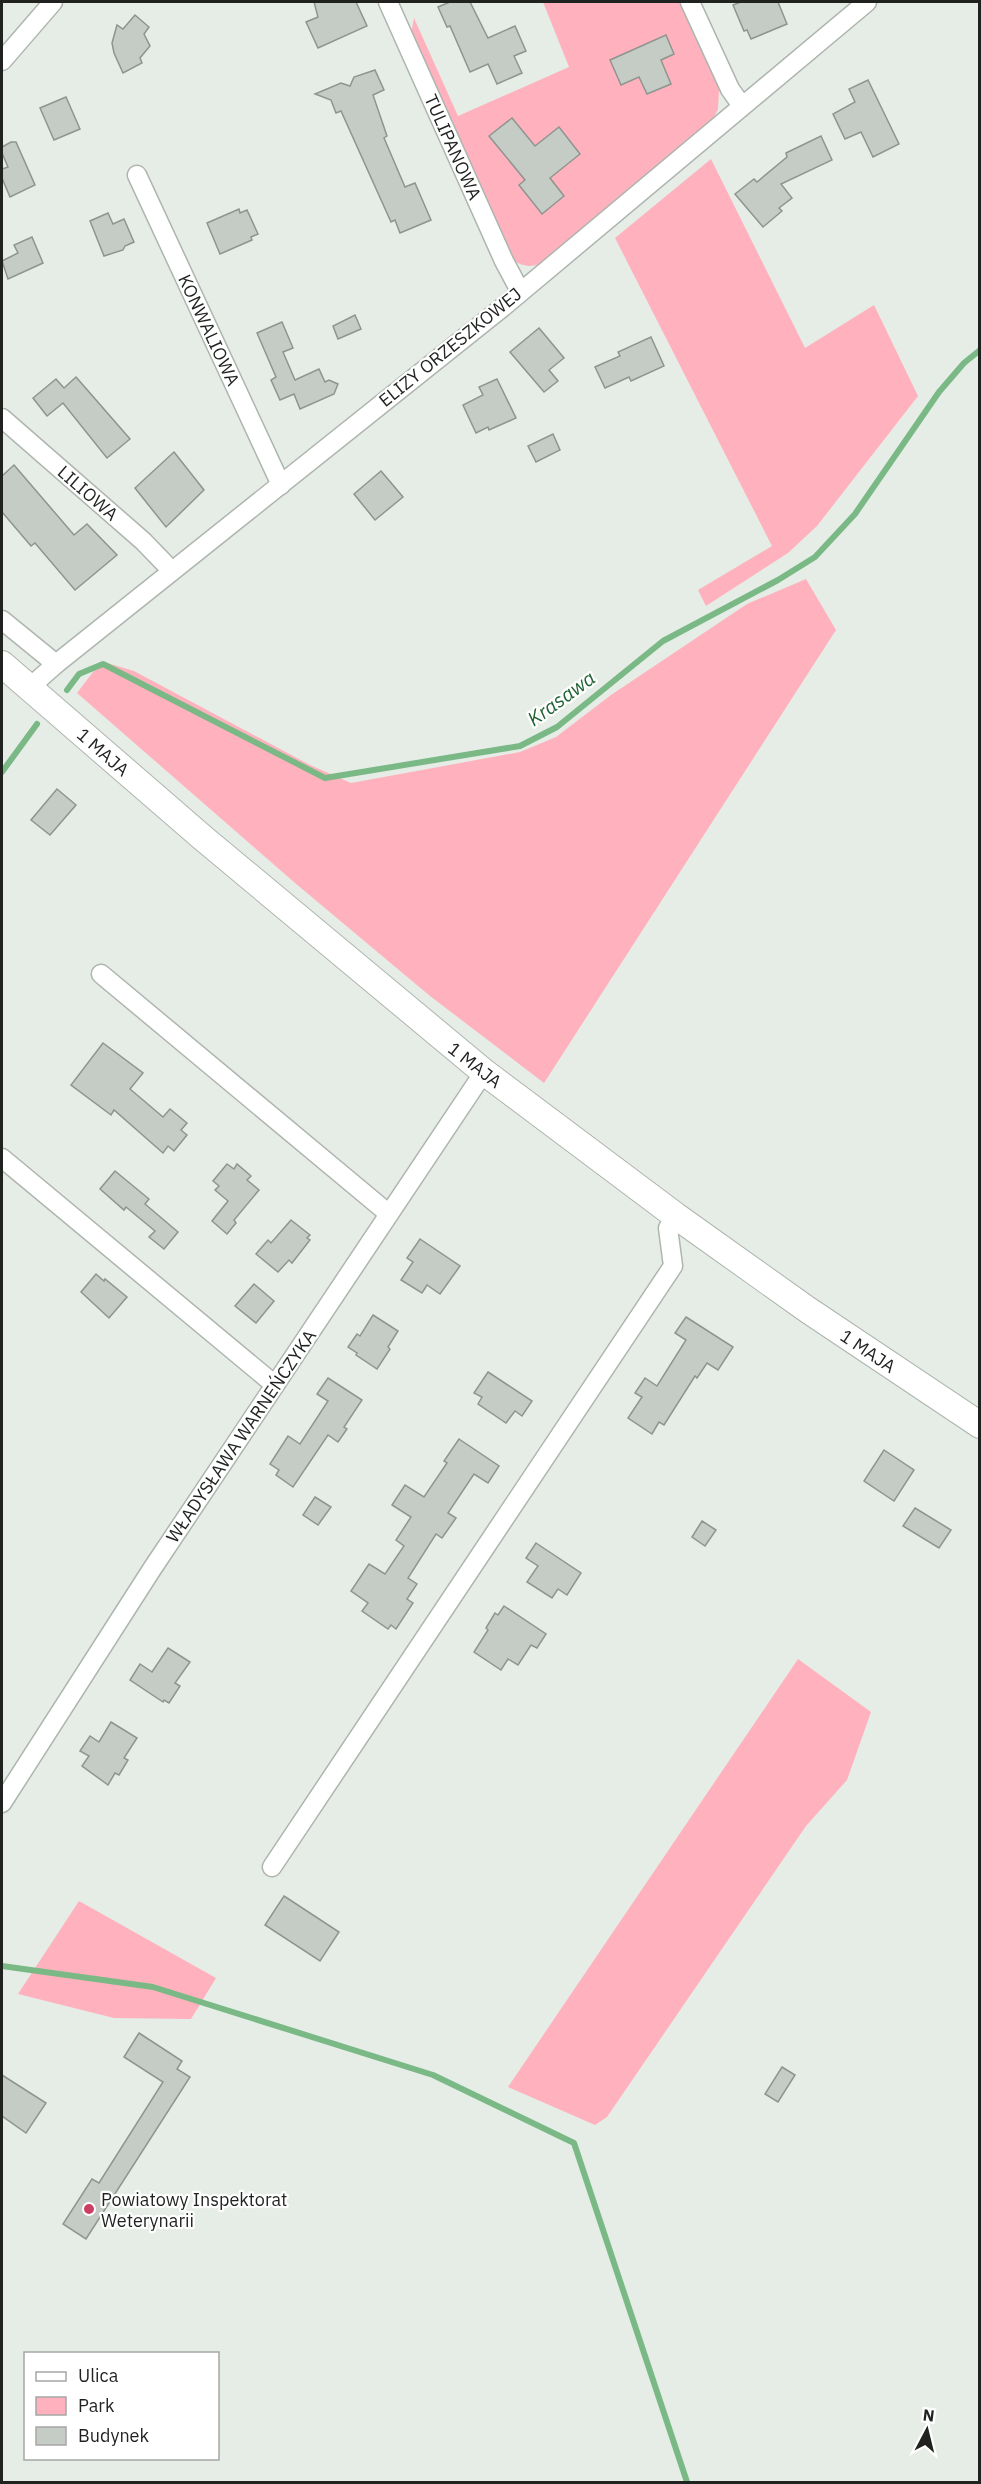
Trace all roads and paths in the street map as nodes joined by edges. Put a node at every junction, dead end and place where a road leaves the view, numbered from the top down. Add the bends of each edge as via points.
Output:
1 (53, 2) edge
2 (388, 2) edge
3 (690, 2) edge
4 (867, 2) edge
5 (2, 61) edge
6 (742, 106) junction
7 (137, 175) dead end
8 (520, 291) junction
9 (2, 418) edge
10 (281, 485) junction
11 (172, 572) junction
12 (2, 620) edge
13 (2, 664) edge
14 (56, 664) junction
15 (29, 688) junction
16 (100, 974) dead end
17 (484, 1072) junction
18 (2, 1158) edge
19 (389, 1214) junction
20 (676, 1216) junction
21 (274, 1385) junction
22 (980, 1425) edge
23 (2, 1803) edge
24 (272, 1867) dead end

1 - 5 street
2 - 8 street, TULIPANOWA
3 - 6 street via 730,89
4 - 6 street, ELIZY ORZESZKOWEJ
6 - 8 street, ELIZY ORZESZKOWEJ
7 - 10 street, KONWALIOWA
8 - 10 street, ELIZY ORZESZKOWEJ
9 - 11 street, LILIOWA via 144,541
10 - 11 street, ELIZY ORZESZKOWEJ
11 - 14 street, ELIZY ORZESZKOWEJ
12 - 14 street
13 - 15 main road, 1 MAJA
14 - 15 street, ELIZY ORZESZKOWEJ
15 - 17 main road, 1 MAJA
16 - 19 street
17 - 19 street, WŁADYSŁAWA WARNEŃCZYKA
17 - 20 main road, 1 MAJA
18 - 21 street
19 - 21 street, WŁADYSŁAWA WARNEŃCZYKA
20 - 22 main road, 1 MAJA
20 - 24 street via 668,1228 673,1266
21 - 23 street, WŁADYSŁAWA WARNEŃCZYKA

